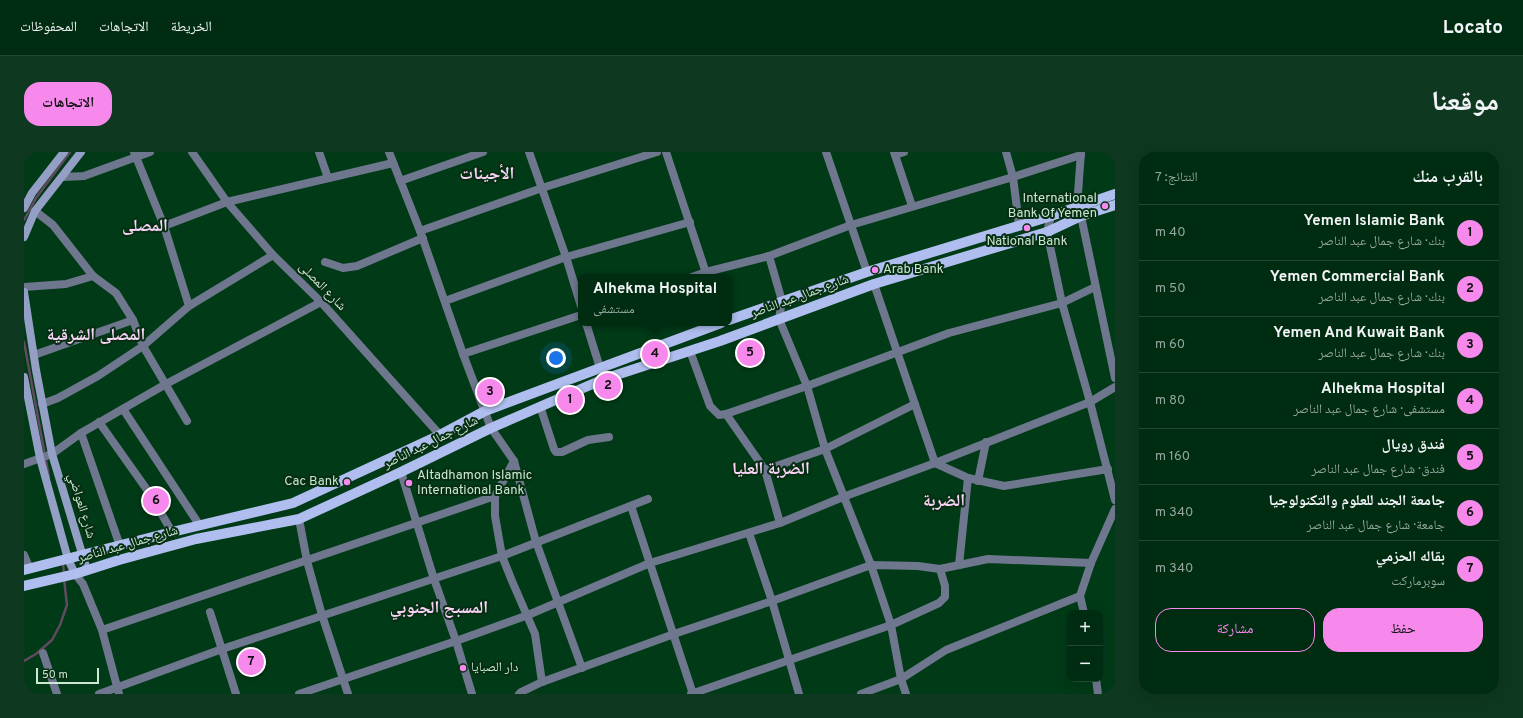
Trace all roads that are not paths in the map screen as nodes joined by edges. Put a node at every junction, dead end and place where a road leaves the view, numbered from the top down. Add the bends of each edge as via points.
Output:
1 (64, 152) edge
2 (82, 152) edge
3 (150, 152) edge
4 (192, 152) edge
5 (319, 152) edge
6 (390, 152) edge
7 (483, 152) edge
8 (530, 152) edge
9 (657, 152) edge
10 (666, 152) edge
11 (826, 152) edge
12 (904, 152) edge
13 (1006, 152) edge
14 (894, 153) edge
15 (1081, 153) edge
16 (136, 155) edge
17 (393, 163) junction
18 (63, 177) junction
19 (1013, 177) junction
20 (328, 178) junction
21 (400, 181) junction
22 (542, 188) junction
23 (1115, 194) edge
24 (227, 202) junction
25 (1115, 205) edge
26 (912, 206) junction
27 (24, 208) edge
28 (35, 211) junction
29 (1079, 212) junction
30 (1052, 216) junction
31 (690, 222) junction
32 (851, 225) junction
33 (1020, 225) junction
34 (164, 226) junction
35 (1047, 232) junction
36 (422, 235) junction
37 (24, 237) edge
38 (273, 255) junction
39 (769, 256) junction
40 (566, 257) junction
41 (325, 262) dead end
42 (867, 272) junction
43 (706, 274) edge
44 (709, 274) edge
45 (93, 276) junction
46 (874, 284) junction
47 (24, 287) edge
48 (1095, 287) junction
49 (24, 292) edge
50 (578, 296) edge
51 (445, 301) junction
52 (782, 301) junction
53 (321, 302) junction
54 (1062, 303) junction
55 (189, 306) junction
56 (578, 316) edge
57 (732, 319) edge
58 (778, 319) junction
59 (133, 320) junction
60 (587, 326) edge
61 (713, 326) edge
62 (143, 346) junction
63 (690, 351) junction
64 (897, 352) junction
65 (463, 354) junction
66 (34, 355) junction
67 (600, 368) junction
68 (24, 377) edge
69 (1115, 378) edge
70 (166, 384) junction
71 (807, 386) junction
72 (1115, 387) edge
73 (1090, 402) junction
74 (42, 404) junction
75 (915, 404) junction
76 (540, 406) junction
77 (27, 409) edge
78 (123, 409) junction
79 (485, 411) junction
80 (726, 414) junction
81 (187, 421) dead end
82 (99, 422) junction
83 (491, 428) junction
84 (81, 433) junction
85 (440, 435) junction
86 (609, 437) dead end
87 (986, 442) junction
88 (824, 449) junction
89 (52, 454) junction
90 (40, 458) junction
91 (514, 461) junction
92 (935, 463) junction
93 (24, 464) edge
94 (1108, 469) junction
95 (765, 470) junction
96 (401, 472) junction
97 (968, 478) junction
98 (978, 481) junction
99 (495, 496) junction
100 (843, 497) junction
101 (648, 499) dead end
102 (1115, 500) edge
103 (631, 506) junction
104 (1115, 509) edge
105 (299, 519) junction
106 (780, 522) junction
107 (417, 523) junction
108 (200, 526) junction
109 (172, 532) junction
110 (749, 533) junction
111 (536, 542) junction
112 (120, 546) junction
113 (24, 555) edge
114 (83, 555) junction
115 (502, 556) junction
116 (68, 559) junction
117 (306, 561) junction
118 (1091, 563) junction
119 (650, 564) junction
120 (872, 565) junction
121 (959, 565) junction
122 (27, 569) edge
123 (940, 569) junction
124 (87, 570) junction
125 (75, 574) junction
126 (434, 579) junction
127 (83, 584) junction
128 (24, 586) edge
129 (1080, 596) junction
130 (772, 601) junction
131 (557, 603) junction
132 (1083, 610) edge
133 (210, 612) dead end
134 (528, 615) junction
135 (322, 616) junction
136 (891, 625) junction
137 (102, 630) junction
138 (674, 634) junction
139 (456, 641) junction
140 (222, 649) junction
141 (43, 653) dead end
142 (789, 660) junction
143 (582, 668) junction
144 (343, 679) junction
145 (901, 679) junction
146 (542, 682) junction
147 (1096, 682) edge
148 (118, 691) edge
149 (517, 693) edge
150 (57, 694) edge
151 (99, 694) edge
152 (236, 694) edge
153 (299, 694) edge
154 (348, 694) edge
155 (472, 694) edge
156 (692, 694) edge
157 (799, 694) edge
158 (861, 694) edge
159 (906, 694) edge
160 (1098, 694) edge

1 - 27 main road via 32,192
2 - 18 main road
3 - 16 street
4 - 24 street, شارع المصلى
5 - 20 street
6 - 17 street
7 - 21 street
8 - 22 street
9 - 22 street
10 - 31 street
11 - 32 street
12 - 14 street
13 - 19 street
14 - 26 street
15 - 19 street
15 - 29 street
16 - 18 street via 84,176
16 - 34 street
17 - 20 street
17 - 21 street
18 - 28 main road
19 - 26 street
19 - 33 street
20 - 24 street
21 - 36 street
22 - 36 street
22 - 40 street
23 - 29 main road, شارع جمال عبد الناصر
24 - 34 street
24 - 38 street, شارع المصلى
25 - 29 main road, شارع جمال عبد الناصر
26 - 32 street
28 - 37 main road
28 - 45 street via 53,225
29 - 30 main road, شارع جمال عبد الناصر
29 - 35 main road, شارع جمال عبد الناصر
29 - 48 street
30 - 33 main road, شارع جمال عبد الناصر
30 - 35 street
31 - 40 street
31 - 43 street
32 - 39 street
32 - 42 street
33 - 42 main road, شارع جمال عبد الناصر
34 - 55 street
35 - 46 main road, شارع جمال عبد الناصر
35 - 54 street
36 - 41 street via 357,266 343,268
36 - 51 street
38 - 53 street, شارع المصلى
38 - 55 street
39 - 44 street
39 - 52 street
40 - 50 street
40 - 51 street
42 - 52 main road, شارع جمال عبد الناصر
45 - 47 street via 66,284
45 - 59 street via 116,293
46 - 58 main road, شارع جمال عبد الناصر
46 - 64 street
48 - 54 street
48 - 69 street
49 - 66 main road, شارع العواضي
51 - 65 street
52 - 57 main road, شارع جمال عبد الناصر
52 - 58 street
53 - 70 street
53 - 85 street, شارع المصلى
54 - 64 street via 949,333
54 - 73 street
55 - 62 street
56 - 65 street
58 - 63 main road, شارع جمال عبد الناصر
58 - 71 street
59 - 62 street
59 - 66 street
60 - 67 street
61 - 67 main road, شارع جمال عبد الناصر
62 - 70 street
62 - 74 street via 98,376
63 - 76 main road, شارع جمال عبد الناصر via 604,379
63 - 80 street via 710,406 719,415
64 - 71 street
64 - 75 street
65 - 79 street
66 - 74 main road, شارع العواضي
67 - 79 main road, شارع جمال عبد الناصر
68 - 77 main road, شارع العواضي
70 - 78 street
70 - 81 street
71 - 80 street
71 - 88 street
72 - 73 street
73 - 87 street
73 - 94 street
74 - 89 main road, شارع العواضي
75 - 88 street
75 - 92 street
76 - 83 main road, شارع جمال عبد الناصر
76 - 86 street via 556,452 562,452 588,440
77 - 90 main road, شارع العواضي
78 - 82 street
78 - 108 street
79 - 83 street
79 - 85 main road, شارع جمال عبد الناصر
80 - 95 street
82 - 84 street
82 - 109 street via 150,494
83 - 91 street
83 - 96 main road, شارع جمال عبد الناصر
84 - 89 street
84 - 112 street
85 - 108 main road, شارع جمال عبد الناصر via 293,503
87 - 92 street
87 - 98 street
88 - 95 street
88 - 100 street
89 - 90 street
89 - 114 main road, شارع العواضي
90 - 93 street
90 - 116 main road, شارع العواضي
91 - 99 street
91 - 111 street
92 - 97 street
92 - 100 street
94 - 98 street via 1004,486
94 - 102 street
95 - 106 street
96 - 105 main road, شارع جمال عبد الناصر
96 - 107 street
97 - 98 street
97 - 121 street
99 - 107 street
99 - 115 street via 495,516
100 - 106 street
100 - 120 street
101 - 103 street
103 - 111 street
103 - 119 street
104 - 118 street
105 - 117 street
105 - 124 main road, شارع جمال عبد الناصر via 196,539
106 - 110 street
107 - 117 street
107 - 126 street
108 - 109 main road, شارع جمال عبد الناصر
109 - 112 main road, شارع جمال عبد الناصر
110 - 119 street
110 - 130 street
111 - 115 street
111 - 131 street
112 - 114 main road, شارع جمال عبد الناصر
113 - 122 street
114 - 116 main road, شارع جمال عبد الناصر
114 - 124 main road, شارع العواضي
115 - 126 street
115 - 134 street
116 - 122 main road, شارع جمال عبد الناصر
116 - 125 main road, شارع العواضي
117 - 135 street
117 - 137 street
118 - 121 street via 988,559
118 - 129 street
119 - 131 street
119 - 138 street
120 - 123 street
120 - 130 street
120 - 136 street
121 - 123 street
123 - 136 street via 945,597 939,603
124 - 125 main road, شارع جمال عبد الناصر
124 - 127 street
125 - 127 street, شارع العواضي
125 - 128 main road, شارع جمال عبد الناصر
126 - 135 street
126 - 139 street
127 - 137 street, شارع العواضي
129 - 132 street
129 - 145 street via 946,650
130 - 138 street
130 - 142 street
131 - 134 street
131 - 143 street
133 - 140 street
134 - 139 street
134 - 146 street via 535,634
135 - 140 street
135 - 144 street
136 - 142 street
136 - 145 street
137 - 148 street, شارع العواضي
138 - 143 street
138 - 156 street
139 - 144 street
139 - 155 street
140 - 148 street
140 - 152 street
141 - 150 street
142 - 156 street
142 - 157 street
143 - 146 street
144 - 153 street
144 - 154 street
145 - 158 street
145 - 159 street
146 - 149 street
147 - 160 street
148 - 151 street

